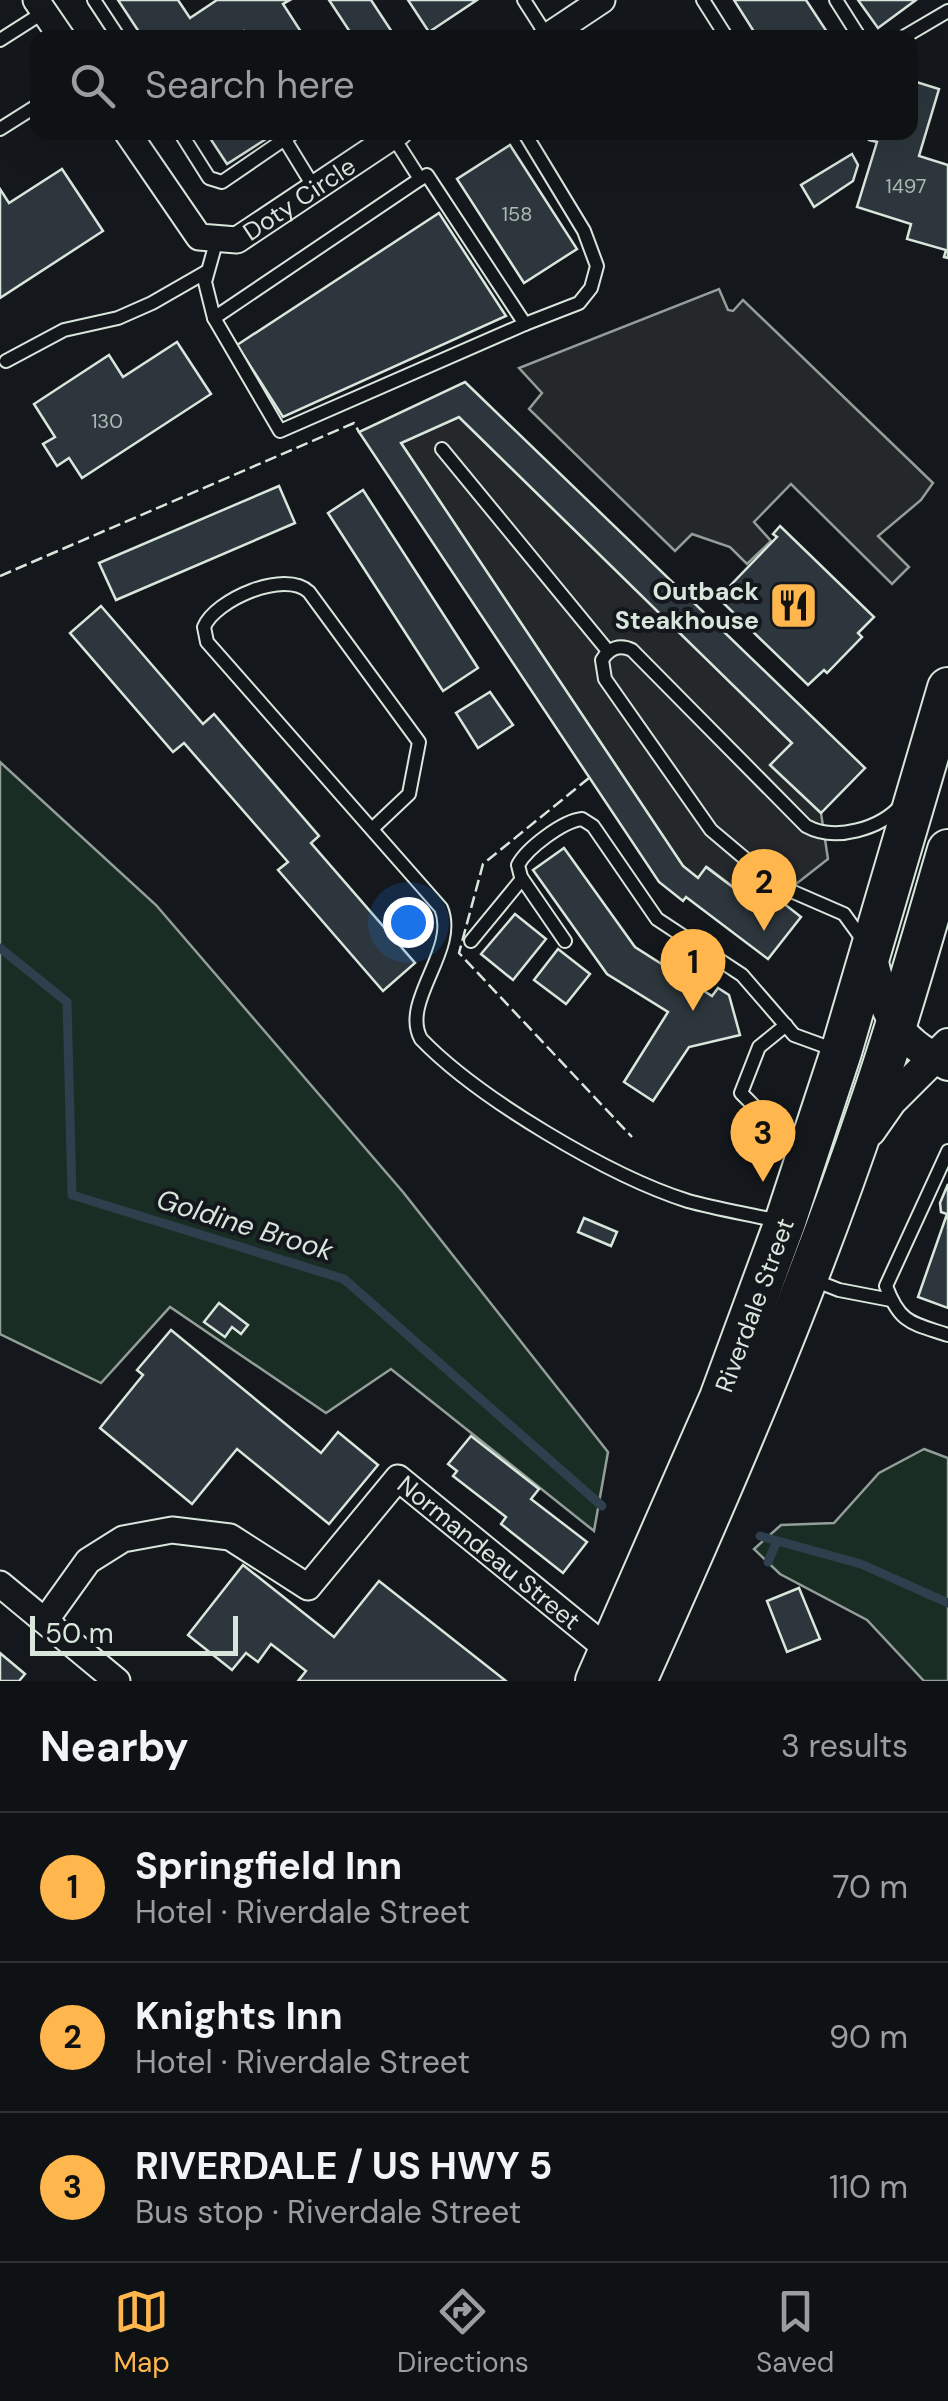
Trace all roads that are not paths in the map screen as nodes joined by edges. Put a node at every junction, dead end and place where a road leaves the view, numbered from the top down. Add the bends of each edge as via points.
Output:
1 (94, 0) edge
2 (524, 0) edge
3 (602, 0) edge
4 (704, 0) edge
5 (836, 0) edge
6 (40, 6) edge
7 (948, 11) edge
8 (56, 30) edge
9 (113, 30) edge
10 (542, 30) edge
11 (557, 30) edge
12 (721, 30) edge
13 (855, 30) edge
14 (916, 30) edge
15 (0, 40) edge
16 (30, 110) edge
17 (0, 129) edge
18 (137, 140) edge
19 (185, 140) edge
20 (284, 140) edge
21 (292, 140) edge
22 (385, 140) edge
23 (397, 140) edge
24 (529, 140) edge
25 (420, 180) junction
26 (315, 188) junction
27 (216, 239) junction
28 (206, 272) junction
29 (214, 318) junction
30 (525, 324) junction
31 (6, 361) dead end
32 (442, 450) dead end
33 (608, 651) junction
34 (948, 688) edge
35 (920, 784) junction
36 (372, 829) junction
37 (948, 850) edge
38 (522, 879) junction
39 (471, 941) dead end
40 (566, 941) dead end
41 (870, 950) junction
42 (786, 1025) junction
43 (896, 1026) junction
44 (840, 1052) junction
45 (943, 1056) edge
46 (948, 1151) edge
47 (808, 1158) junction
48 (841, 1187) junction
49 (785, 1222) junction
50 (807, 1277) junction
51 (891, 1300) junction
52 (948, 1335) edge
53 (0, 1584) edge
54 (45, 1621) junction
55 (614, 1671) edge
56 (117, 1681) edge

1 - 9 lane
2 - 10 lane
3 - 11 street
4 - 12 lane
5 - 13 lane
6 - 8 street
6 - 15 lane
7 - 14 lane
16 - 17 lane
18 - 27 street, Doty Circle via 199,237
19 - 20 lane via 210,178 222,182
21 - 26 lane
22 - 26 street, Doty Circle
23 - 25 lane
24 - 30 lane via 584,230 596,266 579,302
25 - 29 lane
25 - 30 lane via 427,175
26 - 27 street, Doty Circle via 237,240
27 - 28 lane
28 - 29 lane
28 - 31 lane via 152,303 64,330
29 - 30 lane via 280,432
32 - 33 lane
33 - 35 lane via 632,650 818,833 882,821
33 - 41 lane via 601,664 604,679 704,821 775,884 844,914
34 - 35 main road, Riverdale Street
35 - 41 main road, Riverdale Street
36 - 36 lane via 207,642 204,627 212,614 256,589 286,583 303,586 321,608 419,742 408,794
36 - 49 lane via 444,914 445,931 416,1022 428,1046 510,1109 638,1181 689,1201
37 - 43 main road, Riverdale Street
38 - 39 lane
38 - 40 lane
38 - 42 lane via 518,865 525,855 574,820 586,821 657,919 744,977
41 - 43 street via 880,998
41 - 44 main road, Riverdale Street
42 - 44 lane via 799,1038
42 - 47 lane via 759,1047 741,1093
43 - 45 street via 913,1045
43 - 48 main road, Riverdale Street
44 - 47 main road, Riverdale Street
45 - 48 street via 908,1083 875,1124
46 - 51 lane via 886,1286
47 - 49 main road, Riverdale Street
48 - 50 main road, Riverdale Street
49 - 55 main road, Riverdale Street
50 - 51 lane
50 - 55 main road, Riverdale Street via 744,1434
51 - 52 lane via 904,1320
53 - 54 street
54 - 55 street, Normandeau Street via 88,1561 123,1539 172,1530 230,1537 308,1587 398,1478
54 - 56 street

